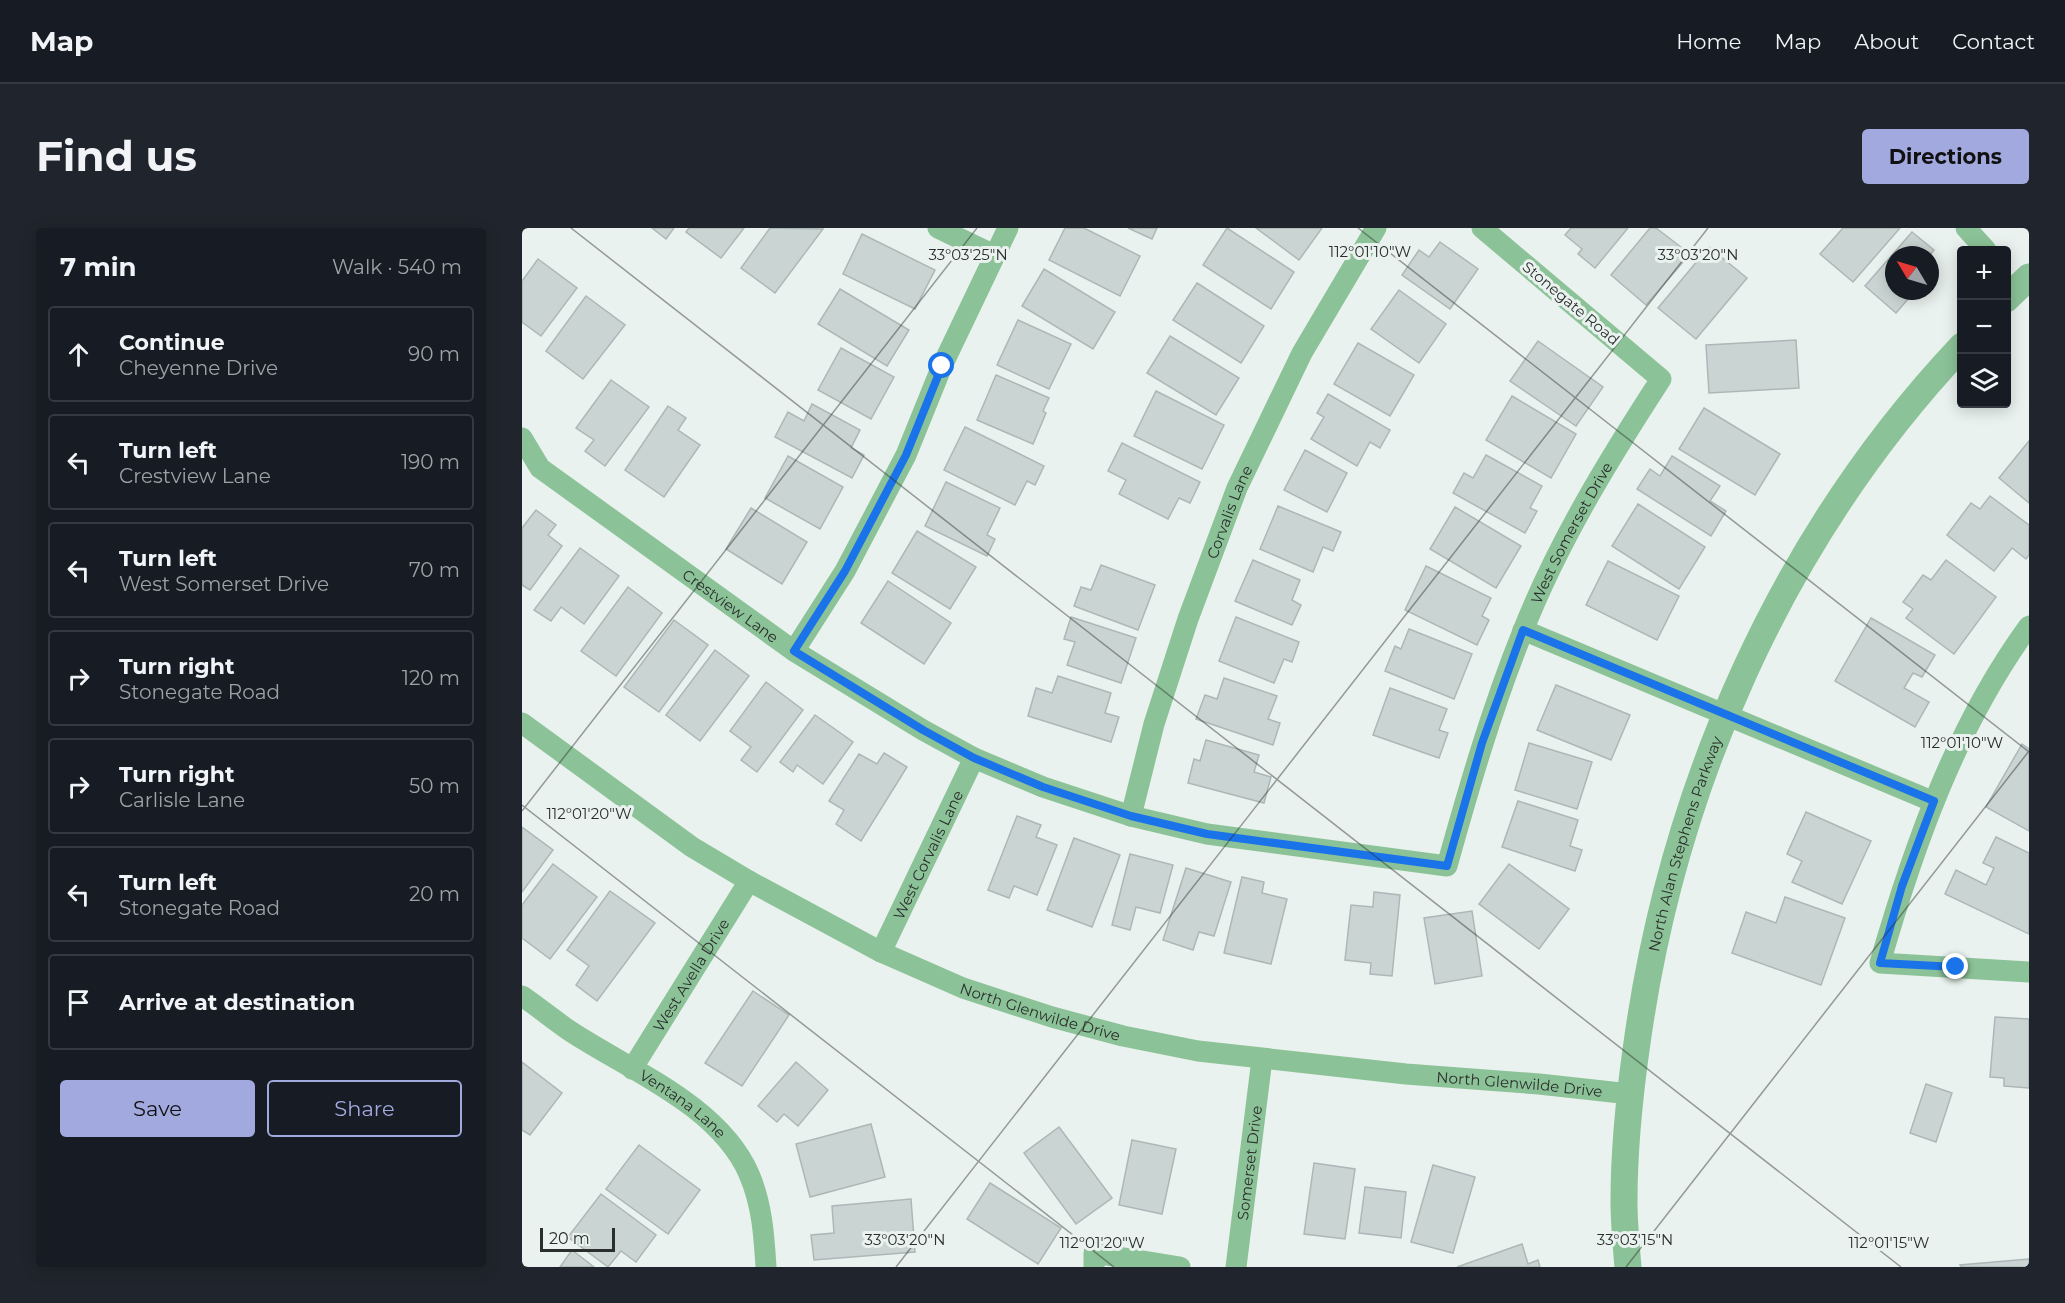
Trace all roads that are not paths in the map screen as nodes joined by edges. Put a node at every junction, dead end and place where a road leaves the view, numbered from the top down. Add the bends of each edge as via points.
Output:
1 (938, 228) edge
2 (1008, 228) edge
3 (1376, 228) edge
4 (1482, 228) edge
5 (1966, 228) edge
6 (1982, 246) edge
7 (994, 255) junction
8 (1957, 352) edge
9 (1661, 379) joint
10 (522, 438) edge
11 (2029, 626) edge
12 (1523, 630) junction
13 (794, 651) junction
14 (1724, 714) junction
15 (522, 723) edge
16 (974, 758) junction
17 (1934, 801) junction
18 (1131, 816) junction
19 (1447, 866) joint
20 (749, 880) junction
21 (881, 952) junction
22 (2029, 972) edge
23 (522, 996) edge
24 (1262, 1059) junction
25 (632, 1068) junction
26 (1630, 1094) junction
27 (1094, 1260) edge
28 (766, 1267) edge
29 (1180, 1267) edge
30 (1236, 1267) edge
31 (1628, 1267) edge

1 - 7 street
2 - 7 street
3 - 18 street, Corvalis Lane via 1302,353 1237,488 1181,640 1154,724
4 - 9 street, Stonegate Road
5 - 6 street
7 - 13 street via 906,455 845,571
8 - 14 street, North Alan Stephens Parkway via 1894,426 1839,501 1757,643
9 - 12 street, West Somerset Drive via 1565,540
10 - 13 street, Crestview Lane via 540,468
11 - 17 street via 1970,721
12 - 14 street
12 - 19 street, West Somerset Drive via 1482,743
13 - 16 street, Crestview Lane
14 - 17 street
14 - 26 street, North Alan Stephens Parkway via 1664,896 1643,996
15 - 20 street, North Glenwilde Drive via 692,847
16 - 18 street, Crestview Lane via 1043,787
16 - 21 street, West Corvalis Lane
17 - 22 street via 1902,886 1880,963
18 - 19 street, Crestview Lane via 1207,834
20 - 21 street, North Glenwilde Drive
20 - 25 street, West Avella Drive
21 - 24 street, North Glenwilde Drive via 963,988 1052,1017 1198,1052
23 - 25 street, Ventana Lane
24 - 26 street, North Glenwilde Drive
24 - 30 street, Somerset Drive
25 - 28 street, Ventana Lane via 685,1101 726,1136 748,1173 762,1215
26 - 31 street, North Alan Stephens Parkway via 1624,1202
27 - 29 street

